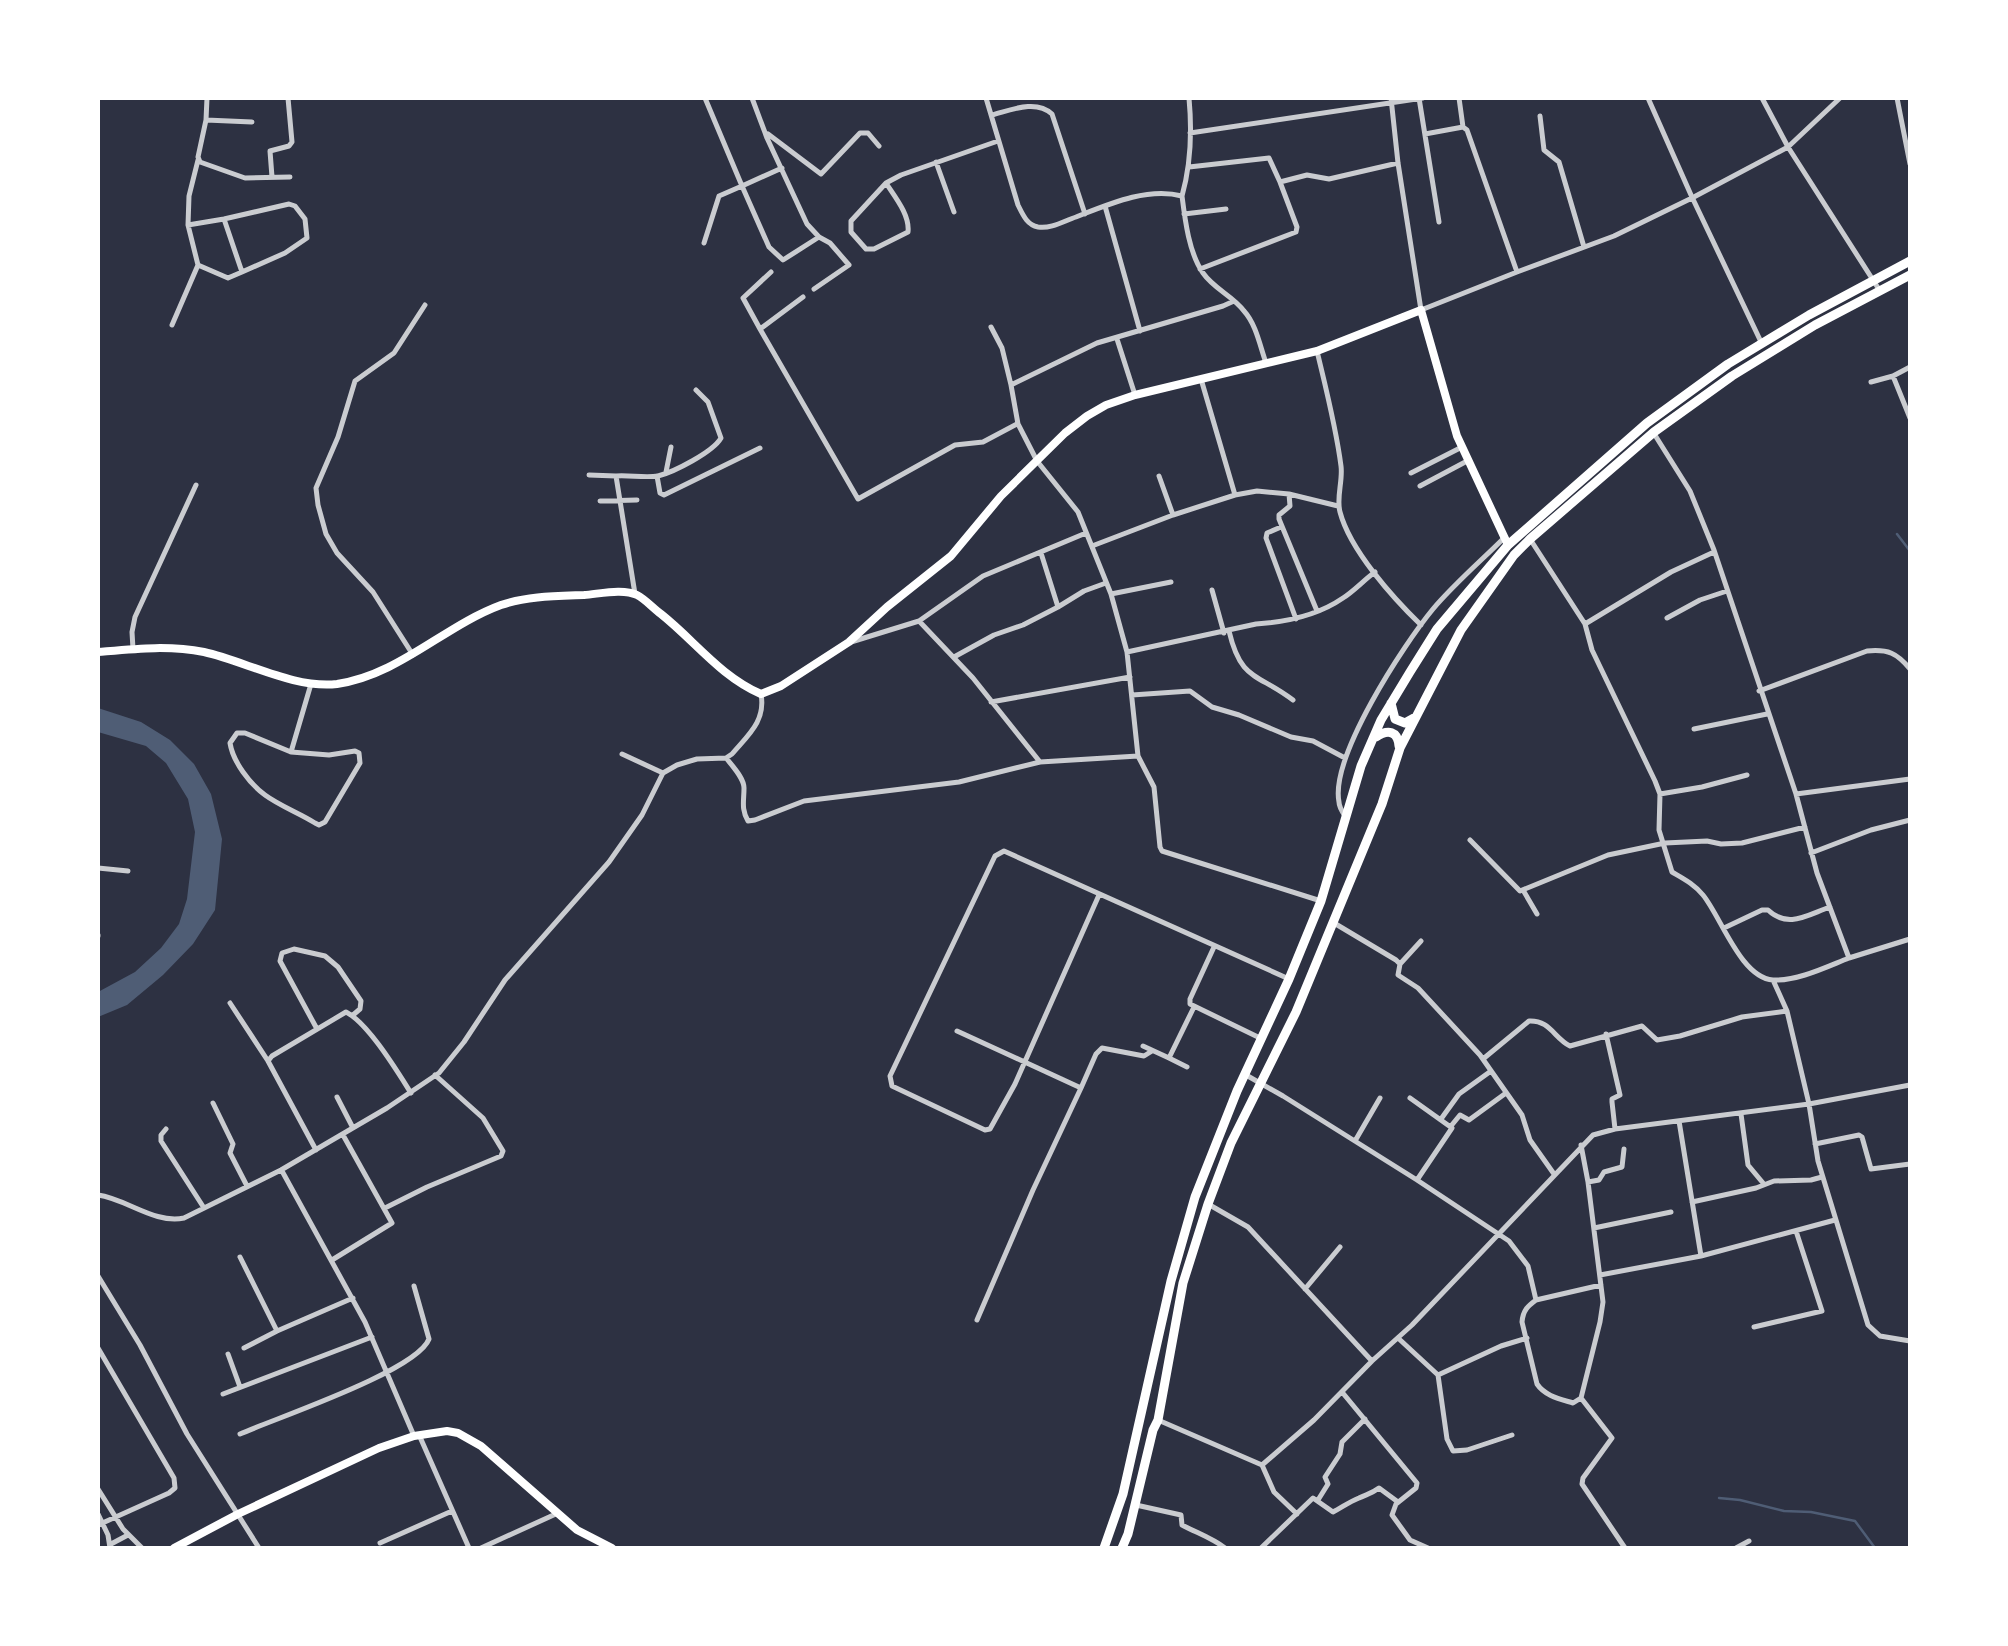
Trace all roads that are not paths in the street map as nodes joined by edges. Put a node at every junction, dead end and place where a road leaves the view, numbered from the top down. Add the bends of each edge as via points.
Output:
1 (207, 98) edge
2 (288, 98) edge
3 (705, 98) edge
4 (752, 98) edge
5 (986, 98) edge
6 (1189, 98) edge
7 (1420, 98) edge
8 (1459, 98) edge
9 (1648, 98) edge
10 (1762, 98) edge
11 (1840, 98) edge
12 (1897, 98) edge
13 (1391, 100) edge
14 (992, 115) junction
15 (1540, 116) dead end
16 (206, 120) junction
17 (252, 122) dead end
18 (1463, 127) junction
19 (765, 132) junction
20 (1190, 133) junction
21 (1425, 134) junction
22 (999, 141) junction
23 (879, 146) dead end
24 (1788, 147) junction
25 (198, 160) junction
26 (936, 162) junction
27 (1398, 164) junction
28 (1910, 164) edge
29 (1189, 166) junction
30 (782, 168) junction
31 (290, 176) dead end
32 (272, 177) junction
33 (1280, 182) junction
34 (886, 183) junction
35 (742, 186) junction
36 (1182, 196) junction
37 (1692, 198) junction
38 (1105, 206) junction
39 (1226, 209) dead end
40 (954, 212) dead end
41 (1084, 214) junction
42 (1184, 214) junction
43 (224, 220) junction
44 (1439, 222) dead end
45 (188, 225) junction
46 (819, 237) junction
47 (704, 243) dead end
48 (1584, 247) junction
49 (1910, 261) edge
50 (198, 265) junction
51 (1200, 270) junction
52 (242, 272) junction
53 (771, 272) dead end
54 (1517, 272) junction
55 (1910, 275) edge
56 (1873, 280) junction
57 (814, 289) dead end
58 (1880, 291) junction
59 (803, 297) dead end
60 (1234, 301) junction
61 (425, 305) dead end
62 (1422, 310) junction
63 (1809, 315) junction
64 (172, 326) dead end
65 (1815, 326) junction
66 (990, 327) dead end
67 (760, 329) junction
68 (1140, 331) junction
69 (1116, 339) junction
70 (1762, 344) junction
71 (1317, 351) junction
72 (1266, 363) junction
73 (1910, 367) edge
74 (1893, 376) junction
75 (1201, 379) junction
76 (1871, 382) dead end
77 (1011, 385) junction
78 (696, 390) dead end
79 (1692, 390) junction
80 (1135, 395) junction
81 (1698, 400) junction
82 (1910, 418) edge
83 (1018, 424) junction
84 (1650, 428) junction
85 (670, 447) dead end
86 (1462, 447) junction
87 (760, 448) dead end
88 (1037, 460) junction
89 (1468, 460) junction
90 (666, 472) junction
91 (1411, 473) dead end
92 (589, 475) dead end
93 (616, 476) junction
94 (658, 476) junction
95 (1159, 476) dead end
96 (196, 485) dead end
97 (1420, 486) dead end
98 (1289, 494) junction
99 (1235, 496) junction
100 (618, 500) junction
101 (637, 500) dead end
102 (600, 502) dead end
103 (1338, 506) junction
104 (1173, 515) junction
105 (1282, 526) junction
106 (1086, 532) junction
107 (1530, 539) junction
108 (1507, 541) junction
109 (1092, 546) junction
110 (1041, 552) junction
111 (1714, 552) junction
112 (1375, 572) junction
113 (1171, 582) dead end
114 (1106, 583) junction
115 (1212, 590) dead end
116 (1727, 590) junction
117 (635, 594) junction
118 (1111, 594) junction
119 (1058, 607) junction
120 (1317, 612) junction
121 (1666, 618) dead end
122 (1296, 619) junction
123 (919, 621) junction
124 (1585, 624) junction
125 (1421, 625) junction
126 (1226, 632) junction
127 (850, 642) junction
128 (133, 649) junction
129 (98, 652) edge
130 (1127, 652) junction
131 (413, 655) junction
132 (954, 657) junction
133 (1910, 669) edge
134 (1130, 677) junction
135 (311, 684) junction
136 (1759, 691) junction
137 (761, 694) junction
138 (1132, 695) junction
139 (1293, 700) dead end
140 (991, 702) junction
141 (1391, 703) junction
142 (1767, 714) junction
143 (1416, 716) junction
144 (1694, 729) dead end
145 (1373, 738) junction
146 (1400, 748) junction
147 (290, 752) junction
148 (622, 754) dead end
149 (1138, 756) junction
150 (726, 758) junction
151 (1345, 758) junction
152 (1040, 762) junction
153 (663, 773) junction
154 (1747, 775) dead end
155 (1910, 779) edge
156 (1660, 794) junction
157 (1796, 794) junction
158 (1344, 816) junction
159 (1910, 820) edge
160 (1804, 828) junction
161 (1470, 840) dead end
162 (1665, 843) junction
163 (1812, 853) junction
164 (98, 868) edge
165 (128, 872) dead end
166 (1523, 890) junction
167 (1100, 895) junction
168 (1321, 901) junction
169 (1830, 906) junction
170 (1536, 914) dead end
171 (1334, 923) junction
172 (1724, 928) junction
173 (1910, 939) edge
174 (1421, 941) dead end
175 (1214, 947) junction
176 (1850, 958) junction
177 (1400, 964) junction
178 (1289, 980) junction
179 (1773, 980) junction
180 (230, 1003) dead end
181 (1194, 1007) junction
182 (1787, 1011) junction
183 (353, 1015) junction
184 (317, 1029) junction
185 (957, 1031) dead end
186 (1606, 1034) junction
187 (1262, 1040) junction
188 (1142, 1046) dead end
189 (1152, 1051) junction
190 (1169, 1058) junction
191 (1483, 1060) junction
192 (268, 1061) junction
193 (1024, 1062) junction
194 (1187, 1067) dead end
195 (1491, 1071) junction
196 (1246, 1075) junction
197 (436, 1076) junction
198 (1260, 1083) junction
199 (1910, 1085) edge
200 (1082, 1088) junction
201 (412, 1092) junction
202 (1506, 1094) junction
203 (337, 1098) dead end
204 (1380, 1098) dead end
205 (1410, 1098) dead end
206 (213, 1103) dead end
207 (1809, 1104) junction
208 (1741, 1114) junction
209 (1440, 1119) junction
210 (1679, 1122) junction
211 (1452, 1126) junction
212 (166, 1128) dead end
213 (353, 1128) junction
214 (1615, 1129) junction
215 (342, 1134) junction
216 (1355, 1141) junction
217 (1814, 1144) junction
218 (1581, 1145) junction
219 (1624, 1149) dead end
220 (316, 1150) junction
221 (1910, 1164) edge
222 (281, 1170) junction
223 (1554, 1174) junction
224 (1822, 1177) junction
225 (1417, 1180) junction
226 (1588, 1182) junction
227 (1763, 1183) junction
228 (247, 1186) junction
229 (98, 1195) edge
230 (1692, 1202) junction
231 (1208, 1204) junction
232 (204, 1208) junction
233 (384, 1208) junction
234 (1671, 1212) dead end
235 (1835, 1220) junction
236 (1594, 1228) junction
237 (1796, 1232) junction
238 (1499, 1234) junction
239 (1340, 1247) dead end
240 (1701, 1256) junction
241 (240, 1257) dead end
242 (332, 1260) junction
243 (1600, 1274) junction
244 (98, 1276) edge
245 (1602, 1285) junction
246 (414, 1286) dead end
247 (1305, 1289) junction
248 (352, 1298) junction
249 (1536, 1300) junction
250 (977, 1320) dead end
251 (1754, 1326) dead end
252 (277, 1331) junction
253 (372, 1337) junction
254 (1398, 1338) junction
255 (1527, 1338) junction
256 (1910, 1341) edge
257 (98, 1348) edge
258 (244, 1348) dead end
259 (228, 1354) dead end
260 (1372, 1361) junction
261 (388, 1373) junction
262 (1438, 1375) junction
263 (240, 1387) junction
264 (1342, 1392) junction
265 (223, 1394) dead end
266 (1579, 1400) junction
267 (1366, 1419) junction
268 (1158, 1420) junction
269 (240, 1434) dead end
270 (1512, 1435) dead end
271 (417, 1436) junction
272 (1262, 1465) junction
273 (98, 1490) edge
274 (1318, 1500) junction
275 (1398, 1502) junction
276 (1136, 1505) junction
277 (452, 1511) junction
278 (98, 1514) edge
279 (238, 1514) junction
280 (558, 1514) junction
281 (1297, 1514) junction
282 (114, 1517) junction
283 (100, 1524) edge
284 (128, 1536) junction
285 (1749, 1541) dead end
286 (380, 1543) dead end
287 (110, 1546) edge
288 (142, 1548) edge
289 (174, 1548) edge
290 (259, 1548) edge
291 (469, 1548) edge
292 (480, 1548) edge
293 (612, 1548) edge
294 (1104, 1548) edge
295 (1122, 1548) edge
296 (1225, 1548) edge
297 (1262, 1548) edge
298 (1428, 1548) edge
299 (1625, 1548) edge
300 (1736, 1548) edge

1 - 16 street
2 - 32 street via 292,142 270,151
3 - 35 street
4 - 19 street
5 - 14 street
6 - 20 street
7 - 13 street
7 - 21 street
8 - 18 street
9 - 37 street
10 - 24 street
11 - 24 street
12 - 28 street
13 - 20 street
13 - 27 street
14 - 22 street
14 - 41 street via 1030,106 1052,114
15 - 48 street via 1544,150 1559,162
16 - 17 street
16 - 25 street
18 - 21 street
18 - 54 street
19 - 23 street via 821,174 860,133
19 - 30 street
20 - 29 street
21 - 44 street
22 - 26 street
22 - 41 street via 1028,223 1052,226
24 - 37 street
24 - 56 street
25 - 32 street via 245,178
25 - 45 street
26 - 34 street
26 - 40 street
27 - 33 street
27 - 62 street
29 - 33 street via 1269,158
29 - 36 street
30 - 35 street
30 - 46 street
31 - 32 street
33 - 51 street via 1296,232
34 - 34 street via 851,221 851,232 866,249 904,236 910,226
35 - 46 street via 769,246 783,260
35 - 47 street via 719,196
36 - 38 street via 1161,192
36 - 42 street
37 - 48 street
37 - 70 street
38 - 41 street
38 - 68 street
39 - 42 street
42 - 51 street
43 - 45 street
43 - 52 street
43 - 52 street via 289,204 304,220 304,241
45 - 50 street
46 - 57 street via 849,265
48 - 54 street
49 - 56 highway
50 - 52 street via 228,278
50 - 64 street
51 - 60 street
53 - 67 street via 743,298
54 - 62 street
55 - 58 highway
56 - 58 street
56 - 63 highway
58 - 65 highway
59 - 67 street
60 - 68 street
60 - 72 street via 1250,318
61 - 131 street via 394,353 355,380 316,488 337,553 373,592
62 - 71 main road
62 - 86 main road
63 - 65 highway
63 - 70 highway
65 - 81 highway
66 - 77 street
67 - 83 street via 858,498 956,445 983,442
68 - 69 street
69 - 77 street
69 - 80 street
70 - 79 highway
71 - 72 main road
71 - 103 street via 1342,472
72 - 75 main road
73 - 74 street
74 - 76 street
74 - 82 street
75 - 80 main road
75 - 99 street
77 - 83 street
78 - 90 street via 708,402 721,438
79 - 81 highway
79 - 84 highway
80 - 88 main road via 1088,416
81 - 84 highway
83 - 88 street
84 - 107 highway
84 - 108 highway
84 - 111 street via 1690,490
85 - 90 street
86 - 89 main road
86 - 91 street
87 - 94 street via 664,495
88 - 106 street via 1071,501
88 - 127 main road via 951,556
89 - 97 street
89 - 108 main road
90 - 94 street
92 - 93 street
93 - 94 street
93 - 100 street
95 - 104 street
96 - 128 street via 135,617
98 - 99 street
98 - 103 street
98 - 105 street via 1290,506 1279,515
99 - 104 street
100 - 101 street
100 - 102 street
100 - 117 street
103 - 112 street
104 - 109 street
105 - 120 street
105 - 122 street via 1266,538
106 - 109 street
106 - 110 street
107 - 124 street
107 - 143 highway via 1461,630
108 - 125 street
108 - 141 highway
109 - 114 street
110 - 119 street
110 - 123 street via 978,579
111 - 116 street
111 - 124 street
112 - 120 street
112 - 125 street
113 - 118 street
114 - 118 street
114 - 119 street
115 - 126 street
116 - 121 street
116 - 136 street
117 - 131 main road via 502,605
117 - 137 main road via 727,676
118 - 130 street
119 - 132 street
120 - 122 street
122 - 126 street
123 - 127 street
123 - 132 street
124 - 156 street
125 - 151 street
126 - 130 street
126 - 139 street via 1244,669
127 - 137 main road
128 - 129 main road
128 - 135 main road via 208,653
130 - 134 street
131 - 135 main road via 369,675
132 - 140 street
133 - 136 street via 1894,653 1867,650
134 - 138 street
134 - 140 street
135 - 147 street
136 - 142 street
137 - 150 street via 761,718
138 - 149 street
138 - 151 street via 1190,690 1212,707
140 - 152 street
141 - 143 highway via 1400,722
141 - 145 highway
142 - 144 street
142 - 157 street
143 - 146 highway
145 - 146 highway via 1394,733
145 - 158 highway
146 - 171 highway
147 - 147 street via 359,753 360,764 320,825 265,795 240,767 230,742 245,733
148 - 153 street
149 - 152 street
149 - 168 street via 1154,787 1162,852
150 - 152 street via 744,784 748,821 804,802 959,782
150 - 153 street via 697,759
151 - 158 street via 1338,788
153 - 197 street via 609,862 505,980
154 - 156 street
155 - 157 street
156 - 162 street
157 - 160 street
158 - 168 highway
159 - 163 street
160 - 162 street via 1742,843
160 - 163 street
161 - 166 street
162 - 166 street via 1608,855
162 - 172 street via 1672,872 1706,898
163 - 169 street
164 - 165 street
166 - 170 street
167 - 175 street
167 - 193 street
167 - 193 street via 999,852 890,1082 990,1130
168 - 178 highway
169 - 172 street via 1790,921 1762,910
169 - 176 street
171 - 177 street
171 - 198 highway
172 - 179 street via 1750,968
173 - 176 street
174 - 177 street
175 - 178 street
175 - 181 street via 1190,999
176 - 179 street
177 - 191 street via 1398,975
178 - 187 highway
179 - 182 street
180 - 192 street
181 - 187 street
181 - 190 street
182 - 186 street via 1656,1040 1642,1026
182 - 207 street
183 - 184 street via 340,1014
183 - 184 street via 361,1001 332,962 289,949 280,961
183 - 201 street
184 - 192 street
185 - 193 street
186 - 191 street via 1570,1046 1549,1026 1529,1021
186 - 214 street via 1620,1092 1612,1099
187 - 196 highway
188 - 189 street
189 - 190 street
189 - 200 street via 1144,1056 1102,1048
190 - 194 street
191 - 195 street
192 - 220 street
193 - 200 street
195 - 202 street
195 - 209 street via 1459,1094
196 - 198 street
196 - 294 highway via 1184,1234 1123,1494
197 - 201 street
197 - 233 street via 483,1118 503,1151
198 - 216 street
198 - 231 highway
199 - 207 street
200 - 250 street
201 - 213 street
202 - 211 street via 1468,1120 1460,1115
202 - 223 street
203 - 213 street
204 - 216 street
205 - 209 street
206 - 228 street
207 - 208 street
207 - 217 street
208 - 210 street
208 - 227 street via 1748,1165
209 - 211 street
210 - 214 street
210 - 230 street
211 - 225 street
212 - 232 street via 161,1141
213 - 215 street
214 - 218 street
215 - 220 street
215 - 233 street
216 - 225 street
217 - 221 street via 1859,1135 1871,1170
217 - 224 street
218 - 223 street
218 - 226 street
219 - 226 street via 1622,1167
220 - 222 street
222 - 228 street
222 - 242 street
223 - 238 street
224 - 227 street
224 - 235 street
225 - 238 street
226 - 236 street
227 - 230 street
228 - 232 street
229 - 232 street via 166,1219
230 - 240 street
231 - 247 street via 1248,1227
231 - 268 highway via 1180,1297
233 - 242 street via 390,1227
234 - 236 street
235 - 237 street
235 - 256 street via 1873,1332
236 - 243 street
237 - 240 street
237 - 251 street via 1822,1311
238 - 249 street via 1524,1260
238 - 254 street
239 - 247 street
240 - 243 street
241 - 252 street
242 - 248 street
243 - 245 street
244 - 279 street
245 - 249 street
245 - 266 street via 1603,1312
246 - 261 street via 428,1344
247 - 260 street
248 - 252 street
248 - 253 street
249 - 255 street via 1523,1314
252 - 258 street
253 - 261 street
253 - 263 street
254 - 260 street
254 - 262 street
255 - 262 street
255 - 266 street via 1541,1390 1573,1404
257 - 282 street via 175,1484
259 - 263 street
260 - 264 street
261 - 269 street
261 - 271 street
262 - 270 street via 1453,1451
263 - 265 street
264 - 267 street
264 - 272 street
266 - 299 street via 1612,1438 1582,1484
267 - 274 street via 1342,1442
267 - 275 street via 1417,1483
268 - 272 street
268 - 276 highway
271 - 277 street
271 - 279 main road
271 - 280 main road via 447,1431 469,1438
272 - 281 street via 1274,1492
273 - 282 street
274 - 275 street via 1336,1512 1379,1488
274 - 281 street
275 - 298 street via 1392,1515 1410,1540
276 - 295 highway
276 - 296 street via 1180,1515 1182,1525
277 - 286 street
277 - 291 street
278 - 283 street
279 - 289 main road
279 - 290 street
280 - 292 street
280 - 293 main road
281 - 297 street
282 - 283 street
282 - 284 street
283 - 287 street
284 - 287 street
284 - 288 street
285 - 300 street

